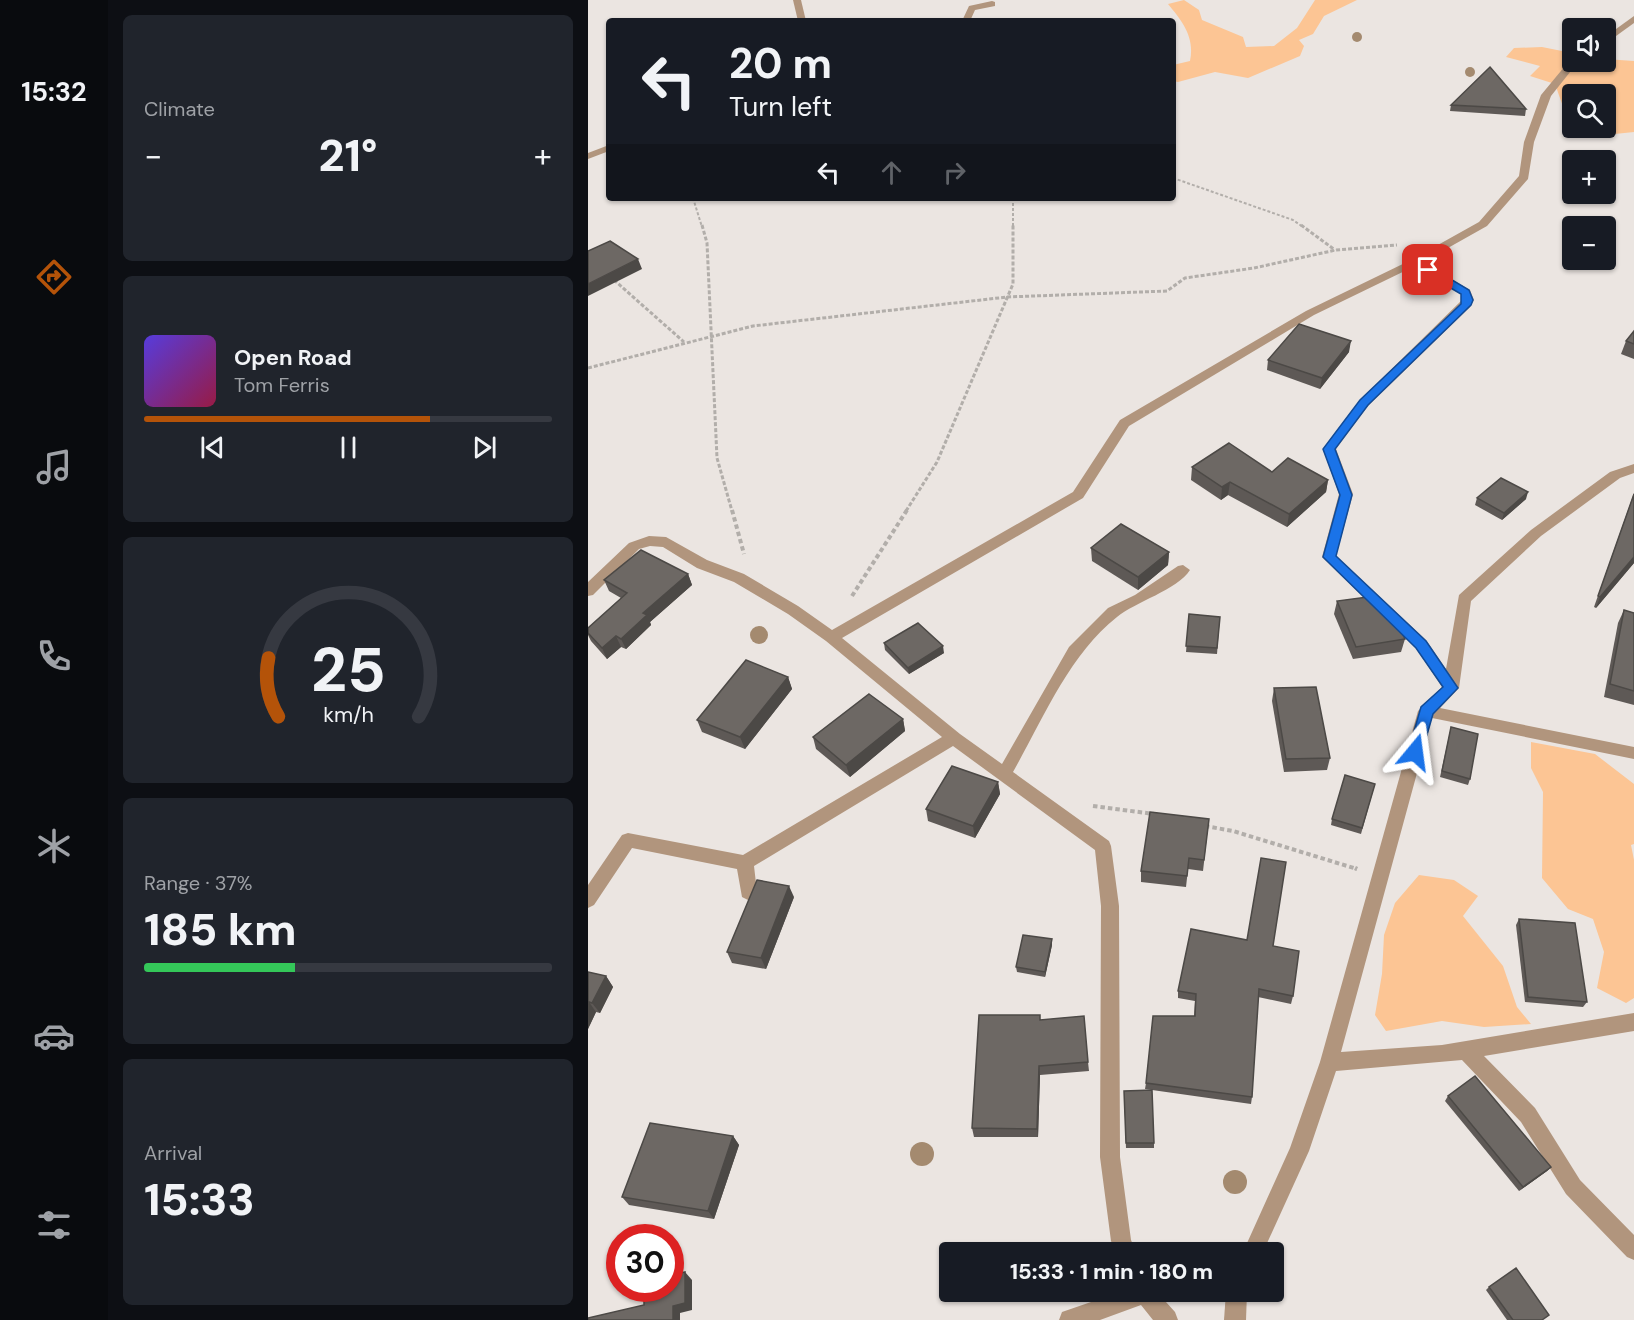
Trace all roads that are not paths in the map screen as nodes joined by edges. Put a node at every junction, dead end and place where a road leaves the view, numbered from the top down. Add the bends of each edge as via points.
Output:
1 (797, 0) edge
2 (992, 4) dead end
3 (801, 18) edge
4 (967, 18) edge
5 (1634, 19) edge
6 (1616, 33) edge
7 (1565, 72) edge
8 (606, 149) edge
9 (588, 156) edge
10 (1414, 262) junction
11 (1634, 468) edge
12 (1183, 570) dead end
13 (588, 591) edge
14 (831, 637) junction
15 (1451, 688) junction
16 (1426, 711) junction
17 (954, 738) junction
18 (1634, 753) edge
19 (1004, 774) junction
20 (746, 863) junction
21 (748, 892) dead end
22 (588, 900) edge
23 (1634, 1022) edge
24 (1465, 1050) junction
25 (1329, 1062) junction
26 (1121, 1242) edge
27 (1258, 1242) edge
28 (1634, 1250) edge
29 (1118, 1302) edge
30 (1153, 1302) edge
31 (1236, 1302) edge
32 (1070, 1320) edge
33 (1167, 1320) edge
34 (1235, 1320) edge

1 - 3 street
2 - 4 street via 972,8
5 - 6 street
7 - 10 street via 1546,95 1529,142 1524,177 1483,224
8 - 9 street
10 - 14 street via 1310,313 1124,423 1078,495
10 - 15 street via 1466,292 1468,300 1364,403 1329,449 1346,495 1329,557 1421,645
11 - 15 street via 1615,475 1536,533 1464,599
12 - 19 street via 1113,612 1074,651
13 - 14 street via 634,546 649,541 666,542 793,610
14 - 17 street
15 - 16 street
16 - 18 street
16 - 25 street
17 - 19 street
17 - 20 street
19 - 26 street via 1103,846 1110,906 1110,1157
20 - 21 street
20 - 22 street via 628,840
23 - 24 street
24 - 25 street
24 - 28 street via 1528,1115 1572,1187
25 - 27 street via 1299,1151
29 - 32 street
30 - 33 street
31 - 34 street

